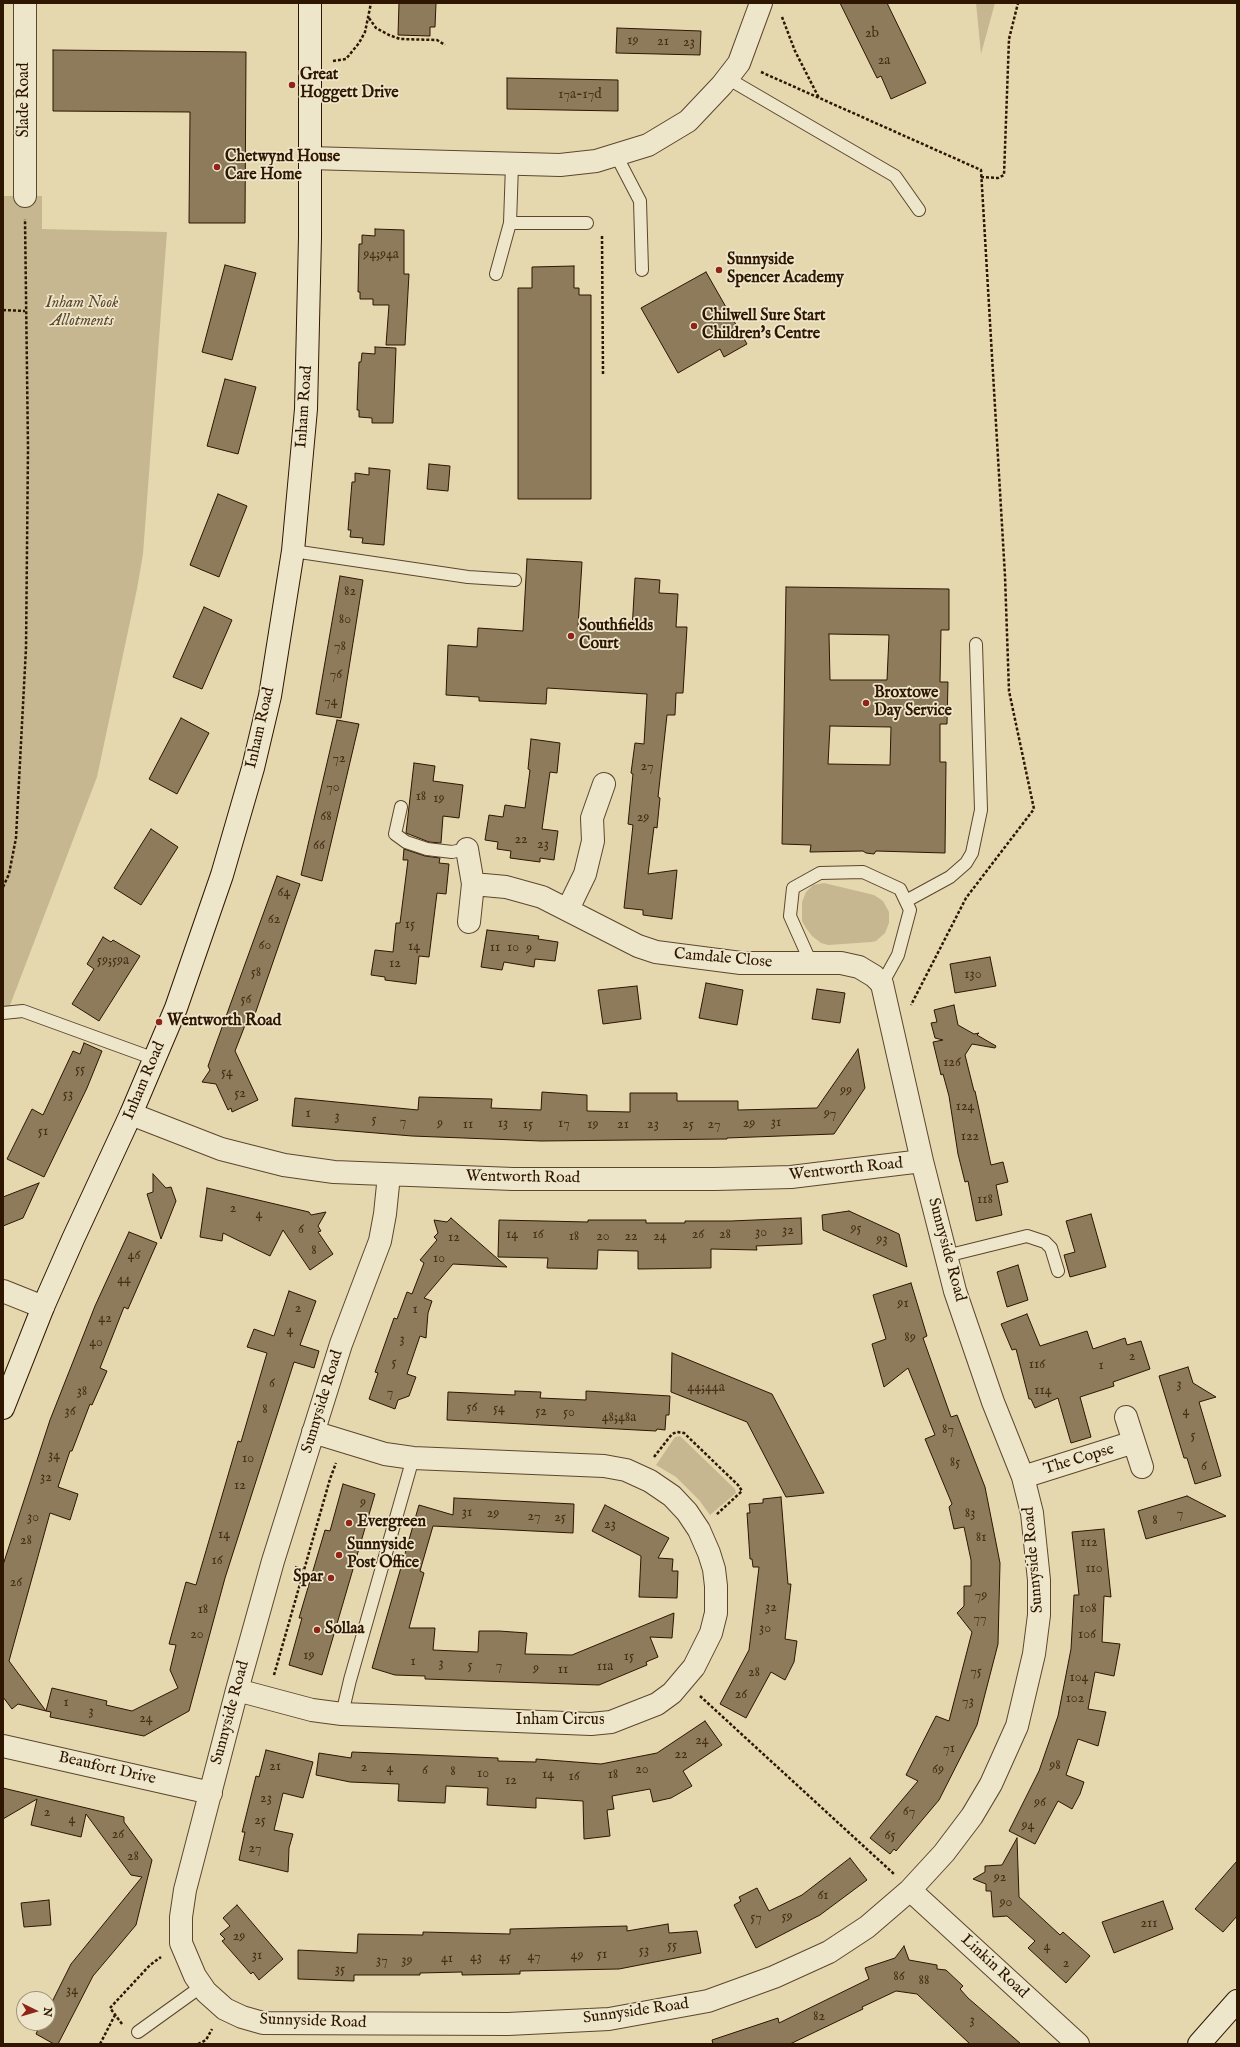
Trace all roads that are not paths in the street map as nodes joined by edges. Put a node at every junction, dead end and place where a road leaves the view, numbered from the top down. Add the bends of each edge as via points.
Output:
1 (25, 3) edge
2 (310, 3) edge
3 (770, 7) edge
4 (733, 70) junction
5 (616, 156) junction
6 (309, 158) junction
7 (512, 165) junction
8 (25, 196) road end
9 (919, 210) dead end
10 (510, 223) junction
11 (587, 223) road end
12 (642, 270) dead end
13 (496, 274) dead end
14 (293, 551) junction
15 (515, 580) dead end
16 (976, 644) dead end
17 (604, 784) dead end
18 (401, 807) dead end
19 (467, 848) joint
20 (473, 884) junction
21 (906, 901) junction
22 (568, 909) junction
23 (469, 922) dead end
24 (811, 963) junction
25 (882, 984) junction
26 (3, 1013) edge
27 (155, 1059) junction
28 (131, 1114) junction
29 (922, 1161) junction
30 (389, 1175) junction
31 (946, 1256) junction
32 (1058, 1270) dead end
33 (3, 1291) edge
34 (43, 1307) junction
35 (3, 1408) edge
36 (1126, 1417) dead end
37 (313, 1432) junction
38 (1134, 1442) junction
39 (413, 1458) junction
40 (1142, 1467) dead end
41 (1023, 1477) junction
42 (236, 1690) junction
43 (342, 1714) junction
44 (3, 1746) edge
45 (210, 1793) junction
46 (910, 1890) junction
47 (202, 1986) junction
48 (1237, 2001) edge
49 (138, 2032) dead end
50 (1078, 2044) edge
51 (1198, 2044) edge

1 - 8 street, Slade Road
2 - 6 street, Inham Road
3 - 4 street via 756,20
4 - 5 street via 688,121 648,145
4 - 9 lane via 895,176
5 - 7 street via 560,165
5 - 12 lane via 640,201
6 - 7 street
6 - 14 street, Inham Road via 306,409
7 - 10 lane
10 - 11 lane
10 - 13 lane
14 - 15 lane via 468,578
14 - 27 street, Inham Road via 270,696 253,768 212,907
16 - 21 lane via 980,810 972,853 966,863 950,877
17 - 22 street via 592,818 593,841 585,874
18 - 19 lane via 396,834 406,842 452,852
19 - 20 street
20 - 22 street, Camdale Close via 506,887 542,897
20 - 23 street
21 - 24 lane via 900,889 863,872 820,873 793,888 790,916
21 - 25 lane via 910,910 898,955
22 - 24 street, Camdale Close via 638,946 656,952 740,963
24 - 25 street, Camdale Close via 841,963 859,968
25 - 29 street, Sunnyside Road
26 - 27 lane via 23,1011
27 - 28 street, Inham Road
28 - 30 street, Wentworth Road via 221,1149 284,1165 334,1172
28 - 34 street, Inham Road
29 - 30 street, Wentworth Road via 791,1177 715,1179 513,1179
29 - 31 street, Sunnyside Road
30 - 37 street, Sunnyside Road via 380,1241 341,1344
31 - 32 lane via 1027,1236 1045,1242 1051,1248
31 - 41 street, Sunnyside Road via 990,1395
33 - 34 street
34 - 35 street, Inham Road
36 - 38 street, The Copse
37 - 39 street, Inham Circus via 385,1454
37 - 42 street, Sunnyside Road
38 - 40 street, The Copse
38 - 41 street, The Copse
39 - 43 lane
39 - 43 street, Inham Circus via 604,1466 626,1470 650,1481 672,1496 699,1530 714,1569 716,1613 711,1633 705,1649 684,1681 657,1704 611,1722 591,1724
41 - 46 street, Sunnyside Road via 1032,1513 1039,1580 1039,1615 1034,1654 1017,1726 991,1784 972,1816 944,1854
42 - 43 street, Inham Circus via 312,1710
42 - 45 street, Sunnyside Road
44 - 45 street, Beaufort Drive
45 - 47 street, Sunnyside Road via 185,1890 181,1917 181,1943
46 - 47 street, Sunnyside Road via 867,1927 829,1952 774,1977 708,2001 609,2019 508,2024 263,2022 242,2017 225,2009
46 - 50 street, Linkin Road
47 - 49 lane
48 - 51 street

